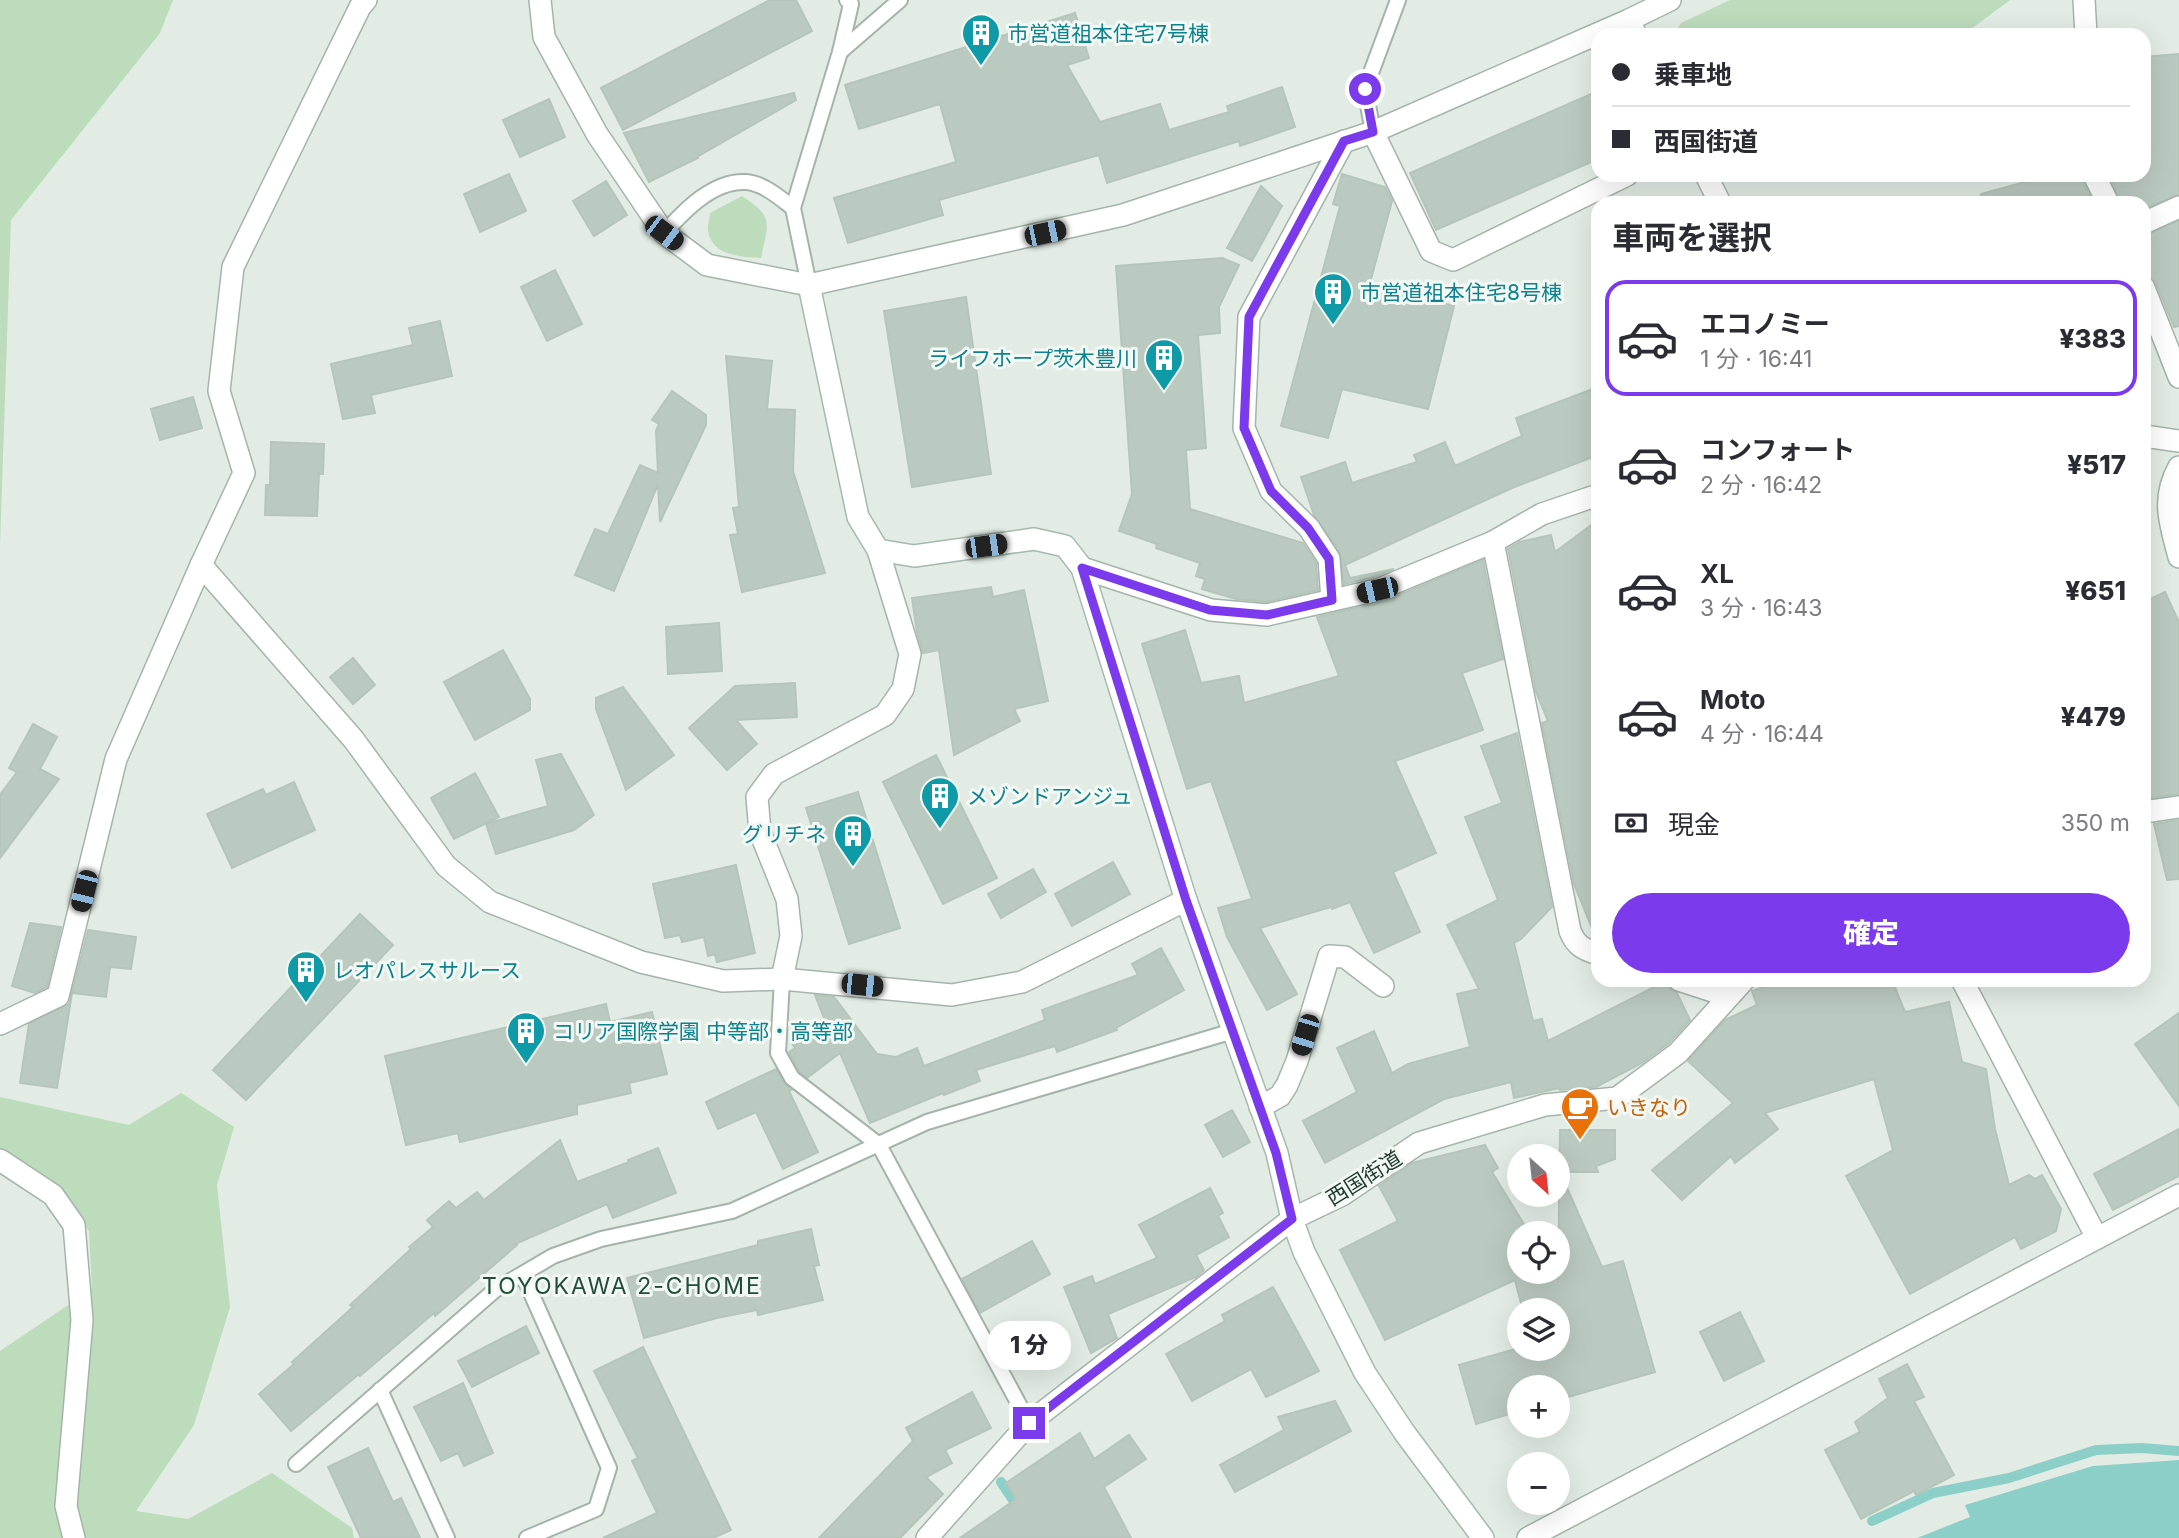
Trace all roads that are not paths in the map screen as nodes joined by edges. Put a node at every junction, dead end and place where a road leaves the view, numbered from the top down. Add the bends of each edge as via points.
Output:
1 (366, 0) edge
2 (540, 0) edge
3 (847, 0) edge
4 (900, 0) edge
5 (1398, 0) edge
6 (1670, 0) edge
7 (2084, 0) edge
8 (1633, 27) edge
9 (2086, 28) edge
10 (1591, 44) edge
11 (840, 52) junction
12 (1373, 132) junction
13 (1344, 141) junction
14 (1614, 182) edge
15 (2179, 207) edge
16 (793, 208) junction
17 (2151, 220) edge
18 (664, 233) junction
19 (809, 285) junction
20 (2151, 306) edge
21 (2179, 377) edge
22 (2151, 437) edge
23 (2179, 441) edge
24 (2179, 467) edge
25 (1591, 497) edge
26 (1493, 542) junction
27 (878, 550) junction
28 (2179, 557) edge
29 (201, 565) junction
30 (1082, 568) junction
31 (1332, 600) junction
32 (2179, 807) edge
33 (2151, 811) edge
34 (1186, 900) junction
35 (1591, 951) edge
36 (782, 979) junction
37 (1383, 986) dead end
38 (1700, 987) edge
39 (1737, 987) edge
40 (1966, 987) edge
41 (1728, 996) junction
42 (0, 1024) edge
43 (1233, 1031) junction
44 (1260, 1107) junction
45 (878, 1145) junction
46 (0, 1160) edge
47 (2179, 1195) edge
48 (1292, 1219) junction
49 (2096, 1238) junction
50 (523, 1275) junction
51 (380, 1390) junction
52 (1029, 1423) junction
53 (296, 1464) dead end
54 (74, 1538) edge
55 (447, 1538) edge
56 (527, 1538) edge
57 (927, 1538) edge
58 (1483, 1538) edge
59 (1528, 1538) edge

1 - 29 street via 233,267 219,391 244,473
2 - 18 street via 544,37 597,134
3 - 11 lane via 850,4
4 - 11 lane
5 - 12 lane via 1365,89
6 - 8 street
7 - 9 street
10 - 12 street
11 - 16 lane
12 - 13 street
12 - 14 street via 1431,251 1453,260
13 - 19 street via 1123,215
13 - 31 street via 1249,317 1244,428 1271,491 1308,528 1329,559
15 - 17 street
16 - 18 lane via 774,193 746,182 716,188
16 - 19 lane
18 - 19 street via 707,265
19 - 27 street via 858,517
20 - 21 street
22 - 23 street
24 - 28 street via 2170,482 2168,519
25 - 26 street via 1542,514
26 - 31 street via 1377,590
26 - 35 street via 1570,931 1574,942
27 - 30 street via 914,556 1034,539 1065,546
27 - 36 street via 910,654 903,689 885,715 774,774 757,797 760,832 787,899 791,936
29 - 36 street via 354,740 446,866 490,902 641,962 723,981
29 - 42 street via 116,759 58,996
30 - 31 street via 1210,610 1267,615
30 - 34 street
32 - 33 street
34 - 36 street via 1022,982 952,995
34 - 43 street
36 - 45 lane via 778,1052 792,1078
37 - 44 street via 1345,957 1329,956 1287,1085 1280,1096
38 - 41 street
39 - 41 street, 西国街道
40 - 49 street
41 - 48 street, 西国街道 via 1678,1053 1617,1098 1545,1105 1419,1143 1342,1195
43 - 44 street
43 - 45 lane via 927,1122
44 - 48 street
45 - 50 lane via 732,1211 601,1239 553,1256
45 - 52 lane
46 - 54 street via 53,1195 74,1225 82,1320 66,1506
47 - 49 street
48 - 52 street, 西国街道
48 - 58 street via 1365,1373
49 - 59 street
50 - 51 lane via 495,1290
50 - 56 lane via 609,1468 596,1509
51 - 53 lane
51 - 55 lane
52 - 57 street, 西国街道

